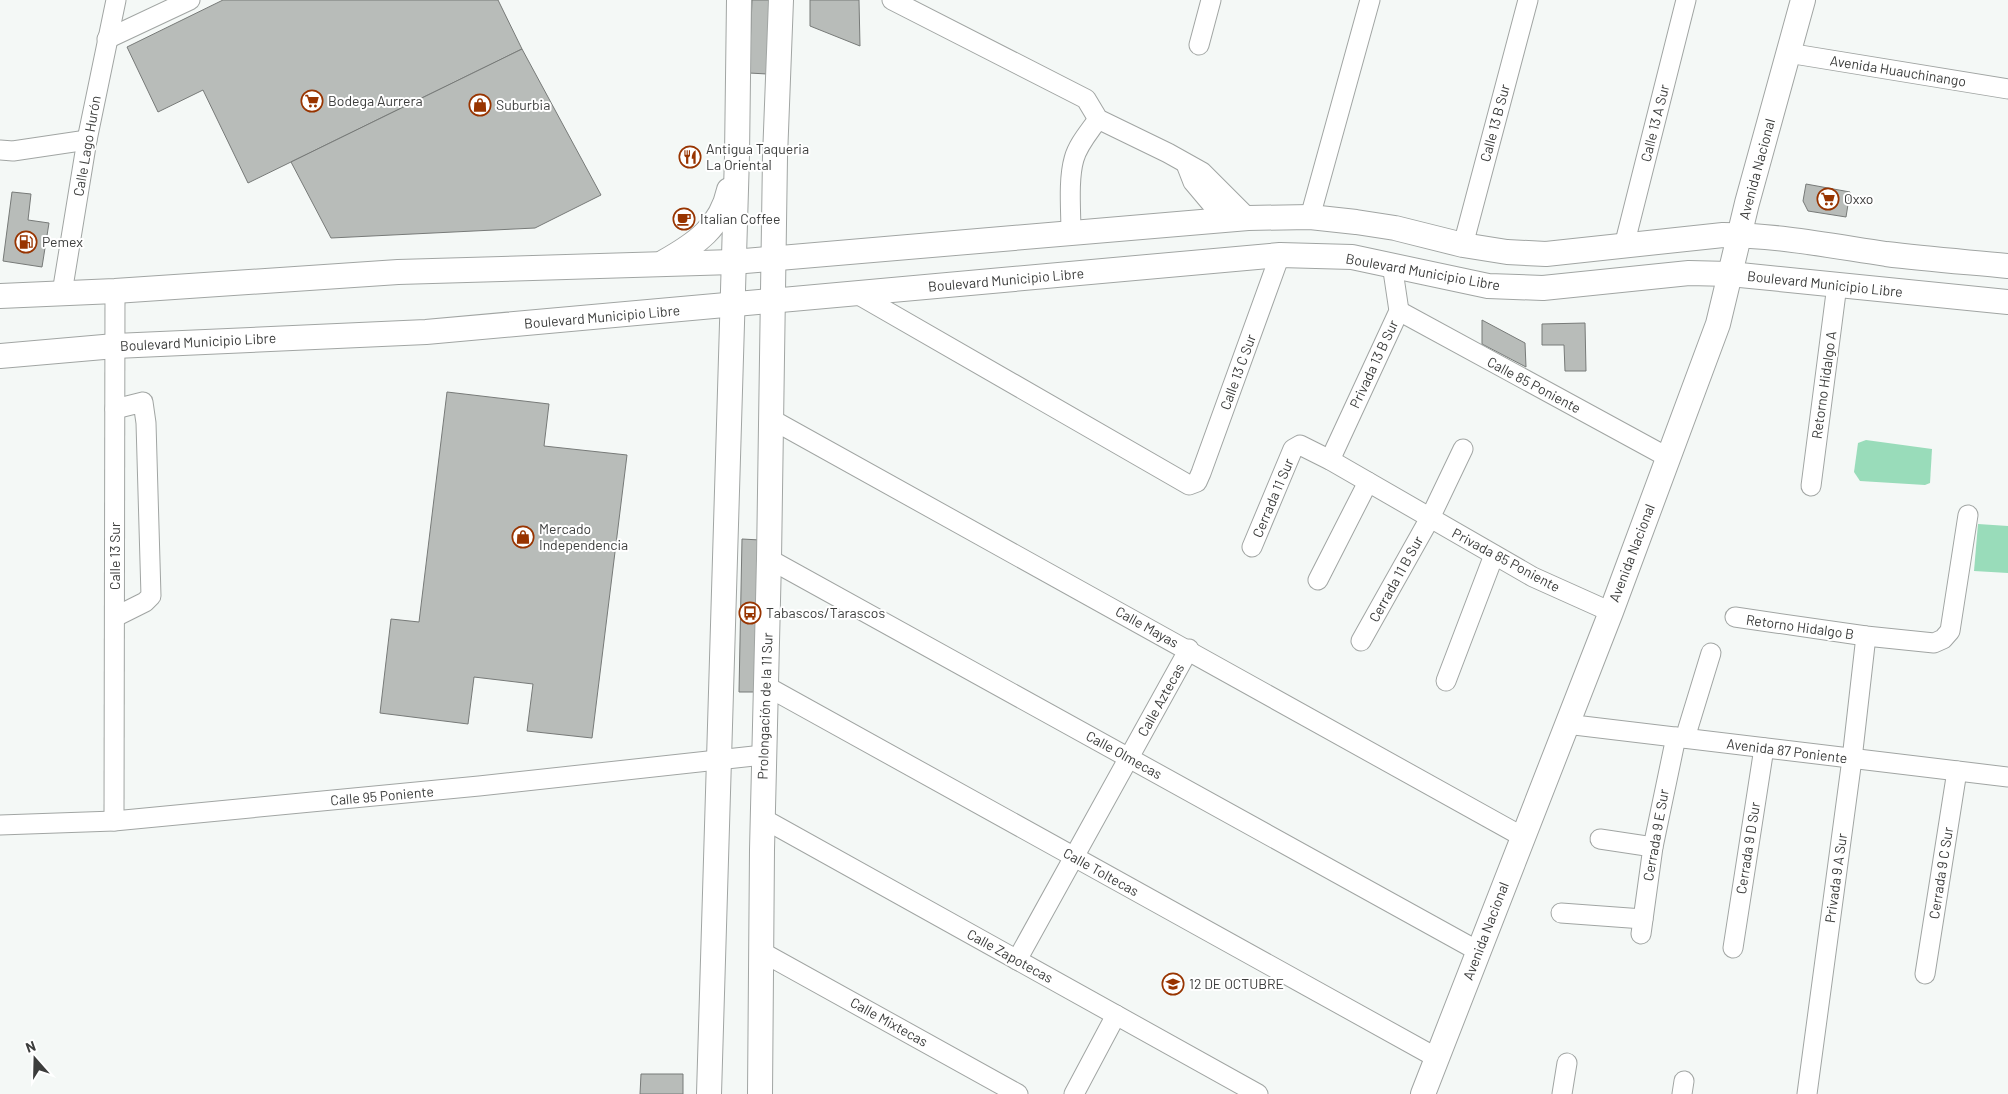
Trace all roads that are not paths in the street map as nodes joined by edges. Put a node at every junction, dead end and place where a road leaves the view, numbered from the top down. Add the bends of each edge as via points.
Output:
1 (116, 0) edge
2 (190, 0) edge
3 (739, 0) edge
4 (782, 0) edge
5 (892, 0) edge
6 (1211, 0) edge
7 (1370, 0) edge
8 (1528, 0) edge
9 (1686, 0) edge
10 (1803, 0) edge
11 (107, 39) junction
12 (1199, 45) dead end
13 (1788, 53) junction
14 (2008, 89) edge
15 (1098, 118) junction
16 (87, 140) junction
17 (0, 150) edge
18 (737, 156) junction
19 (1310, 217) junction
20 (1237, 219) junction
21 (1071, 233) junction
22 (1739, 235) junction
23 (1463, 245) junction
24 (1624, 246) junction
25 (1280, 255) junction
26 (774, 259) junction
27 (734, 262) junction
28 (661, 264) junction
29 (1392, 264) junction
30 (2008, 266) edge
31 (1730, 274) junction
32 (1837, 285) junction
33 (115, 291) junction
34 (62, 293) junction
35 (857, 294) junction
36 (0, 296) edge
37 (773, 301) junction
38 (2008, 302) edge
39 (732, 306) junction
40 (1399, 312) junction
41 (115, 346) junction
42 (0, 356) edge
43 (115, 409) junction
44 (771, 419) junction
45 (1293, 449) joint
46 (1463, 449) dead end
47 (1669, 458) junction
48 (1330, 460) junction
49 (1368, 482) junction
50 (1811, 486) dead end
51 (1968, 515) dead end
52 (1430, 518) junction
53 (1252, 547) dead end
54 (1494, 555) junction
55 (769, 559) junction
56 (1318, 580) dead end
57 (1610, 612) junction
58 (115, 616) junction
59 (1734, 617) dead end
60 (1866, 636) junction
61 (1361, 641) dead end
62 (1189, 650) junction
63 (1711, 653) dead end
64 (1446, 682) dead end
65 (766, 686) junction
66 (1566, 724) junction
67 (1680, 738) junction
68 (1764, 748) junction
69 (763, 755) junction
70 (1129, 758) junction
71 (1852, 759) junction
72 (720, 760) junction
73 (1957, 771) junction
74 (2008, 777) edge
75 (762, 818) junction
76 (114, 821) junction
77 (0, 825) edge
78 (1522, 836) junction
79 (1600, 838) dead end
80 (1652, 847) junction
81 (1074, 857) junction
82 (1561, 913) dead end
83 (1733, 948) dead end
84 (760, 951) junction
85 (1478, 951) junction
86 (1017, 960) junction
87 (1925, 974) dead end
88 (1116, 1014) junction
89 (1437, 1058) junction
90 (1567, 1063) dead end
91 (764, 1092) edge
92 (709, 1094) edge
93 (1018, 1094) edge
94 (1074, 1094) edge
95 (1258, 1094) edge
96 (1424, 1094) edge
97 (1562, 1094) edge
98 (1808, 1094) edge

1 - 11 street, Calle Lago Hurón
2 - 11 street
3 - 18 main road
4 - 26 main road, Prolongación de la 11 Sur
5 - 15 street via 1086,99
6 - 12 street
7 - 19 street
8 - 23 street, Calle 13 B Sur
9 - 24 street, Calle 13 A Sur
10 - 13 main road, Avenida Nacional
11 - 16 street, Calle Lago Hurón
13 - 14 street, Avenida Huauchinango
13 - 22 main road, Avenida Nacional
15 - 20 street via 1202,172
15 - 21 street via 1073,160
16 - 17 street
16 - 34 street, Calle Lago Hurón
18 - 27 main road
18 - 28 main road via 727,202 720,218 692,246
19 - 20 main road
19 - 23 main road via 1395,228
20 - 21 main road
21 - 26 main road
22 - 24 main road
22 - 30 main road
22 - 31 main road, Avenida Nacional
23 - 24 main road via 1546,254
25 - 29 main road, Boulevard Municipio Libre via 1352,257
25 - 35 main road, Boulevard Municipio Libre
25 - 35 street, Calle 13 C Sur via 1201,473 1197,482 1189,485
26 - 27 main road
26 - 37 main road, Prolongación de la 11 Sur
27 - 28 main road
27 - 39 main road
28 - 33 main road via 398,272
29 - 31 main road, Boulevard Municipio Libre via 1488,286 1543,288 1689,273
29 - 40 street, Privada 13 B Sur
31 - 32 main road, Boulevard Municipio Libre
31 - 47 main road, Avenida Nacional via 1718,324
32 - 38 main road, Boulevard Municipio Libre
32 - 50 street, Retorno Hidalgo A
33 - 34 main road
33 - 41 street, Calle 13 Sur
34 - 36 main road
35 - 37 main road, Boulevard Municipio Libre
37 - 39 main road, Boulevard Municipio Libre
37 - 44 main road, Prolongación de la 11 Sur
39 - 41 main road, Boulevard Municipio Libre via 426,332
39 - 72 main road
40 - 47 street, Calle 85 Poniente
40 - 48 street, Privada 13 B Sur
41 - 42 main road, Boulevard Municipio Libre
41 - 43 street, Calle 13 Sur
43 - 58 street, Calle 13 Sur
43 - 58 street via 143,402 151,596 146,602
44 - 55 main road, Prolongación de la 11 Sur
44 - 62 street, Calle Mayas
45 - 48 street, Privada 85 Poniente via 1300,445
45 - 53 street, Cerrada 11 Sur
46 - 52 street
47 - 57 main road, Avenida Nacional
48 - 49 street, Privada 85 Poniente
49 - 52 street, Privada 85 Poniente
49 - 56 street
51 - 60 street, Retorno Hidalgo B via 1950,631 1934,644
52 - 54 street, Privada 85 Poniente
52 - 61 street, Cerrada 11 B Sur
54 - 57 street, Privada 85 Poniente via 1533,578
54 - 64 street
55 - 65 main road, Prolongación de la 11 Sur
55 - 70 street, Calle Olmecas
57 - 66 main road, Avenida Nacional
58 - 76 street, Calle 13 Sur
59 - 60 street, Retorno Hidalgo B
60 - 71 street, Retorno Hidalgo B
62 - 70 street, Calle Aztecas
62 - 78 street, Calle Mayas
63 - 67 street
65 - 69 main road, Prolongación de la 11 Sur
65 - 81 street, Calle Toltecas
66 - 67 street, Avenida 87 Poniente
66 - 78 main road, Avenida Nacional
67 - 68 street, Avenida 87 Poniente
67 - 80 street, Cerrada 9 E Sur
68 - 71 street, Avenida 87 Poniente
68 - 83 street, Cerrada 9 D Sur
69 - 72 street, Calle 95 Poniente
69 - 75 main road, Prolongación de la 11 Sur
70 - 81 street, Calle Aztecas
70 - 85 street, Calle Olmecas
71 - 73 street, Avenida 87 Poniente
71 - 98 street, Privada 9 A Sur
72 - 76 street, Calle 95 Poniente
72 - 92 main road
73 - 74 street, Avenida 87 Poniente
73 - 87 street, Cerrada 9 C Sur
75 - 84 main road, Prolongación de la 11 Sur
75 - 86 street, Calle Zapotecas
76 - 77 street, Calle 95 Poniente
78 - 85 main road, Avenida Nacional
79 - 80 street
80 - 82 street, Cerrada 9 E Sur via 1642,927
81 - 86 street, Calle Aztecas
81 - 89 street, Calle Toltecas
84 - 91 main road, Prolongación de la 11 Sur
84 - 93 street, Calle Mixtecas
85 - 89 main road, Avenida Nacional
86 - 88 street, Calle Zapotecas
88 - 94 street
88 - 95 street, Calle Zapotecas
89 - 96 main road, Avenida Nacional
90 - 97 street

